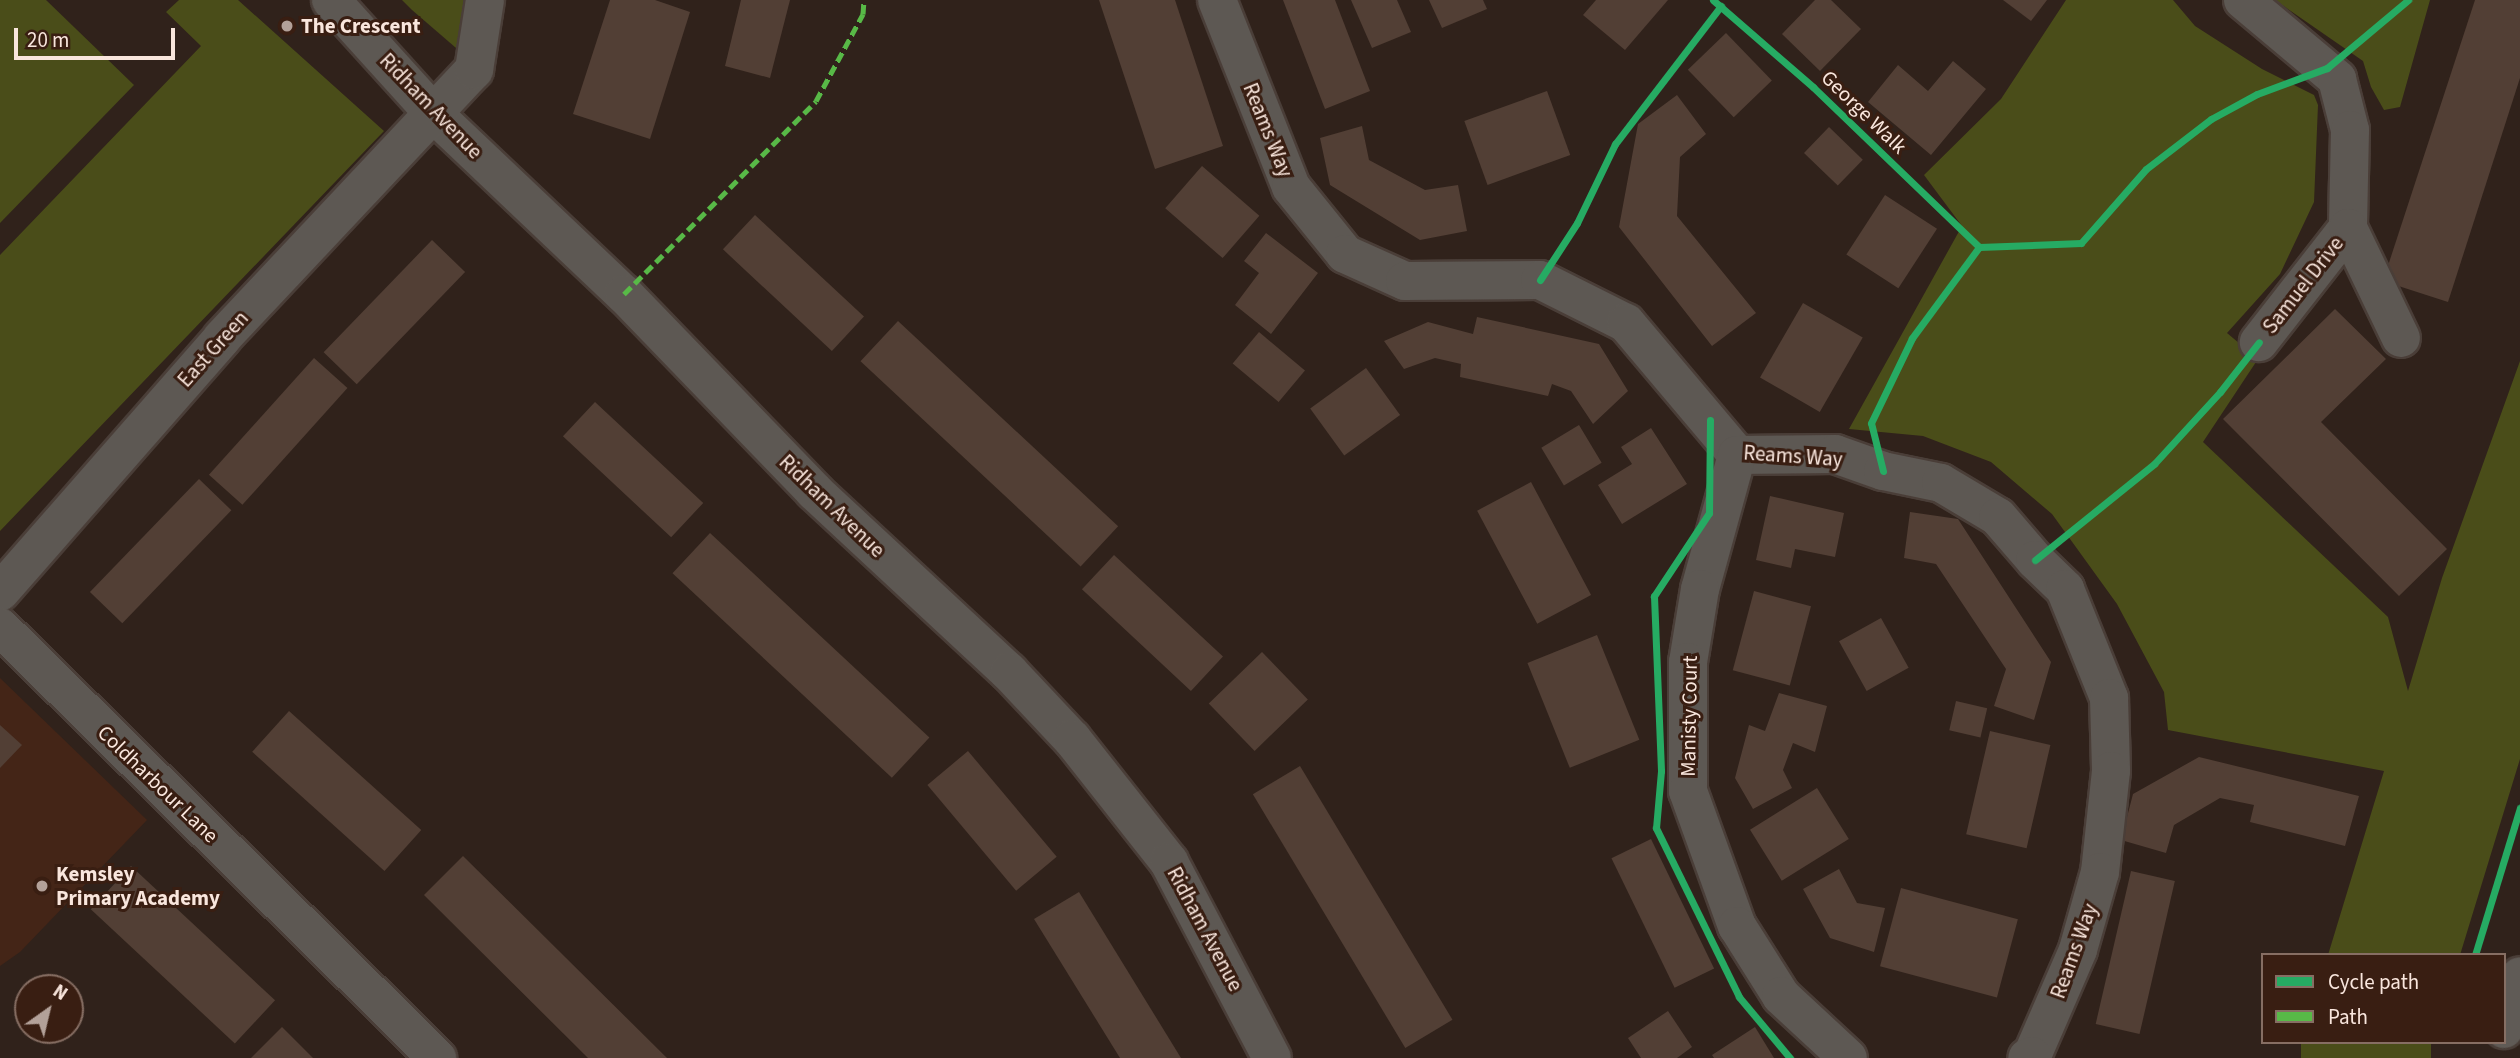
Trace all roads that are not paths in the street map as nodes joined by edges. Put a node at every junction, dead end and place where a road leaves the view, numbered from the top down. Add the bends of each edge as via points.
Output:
1 (331, 0) edge
2 (485, 0) edge
3 (1217, 0) edge
4 (2243, 0) edge
5 (434, 114) junction
6 (2348, 228) junction
7 (2401, 338) dead end
8 (2259, 342) dead end
9 (1737, 455) junction
10 (0, 592) edge
11 (0, 627) edge
12 (2520, 976) edge
13 (2506, 1022) edge
14 (438, 1058) edge
15 (1272, 1058) edge
16 (1848, 1058) edge
17 (2027, 1058) edge

1 - 5 street, Ridham Avenue
2 - 5 street via 474,70
3 - 9 street, Reams Way via 1290,187 1345,254 1405,281 1540,281 1626,323
4 - 6 street, Samuel Drive via 2337,79 2350,130
5 - 10 street, East Green via 222,338
5 - 15 street, Ridham Avenue via 624,294 814,491 1009,672 1072,739 1169,862
6 - 7 street, Samuel Drive
6 - 8 street, Samuel Drive
9 - 16 street, Manisty Court via 1700,589 1688,662 1688,791 1737,926 1782,996
9 - 17 street, Reams Way via 1835,454 1883,471 1941,483 1998,517 2065,589 2109,698 2111,771 2100,872 2078,950 2032,1056
11 - 14 street, Coldharbour Lane
12 - 13 main road

